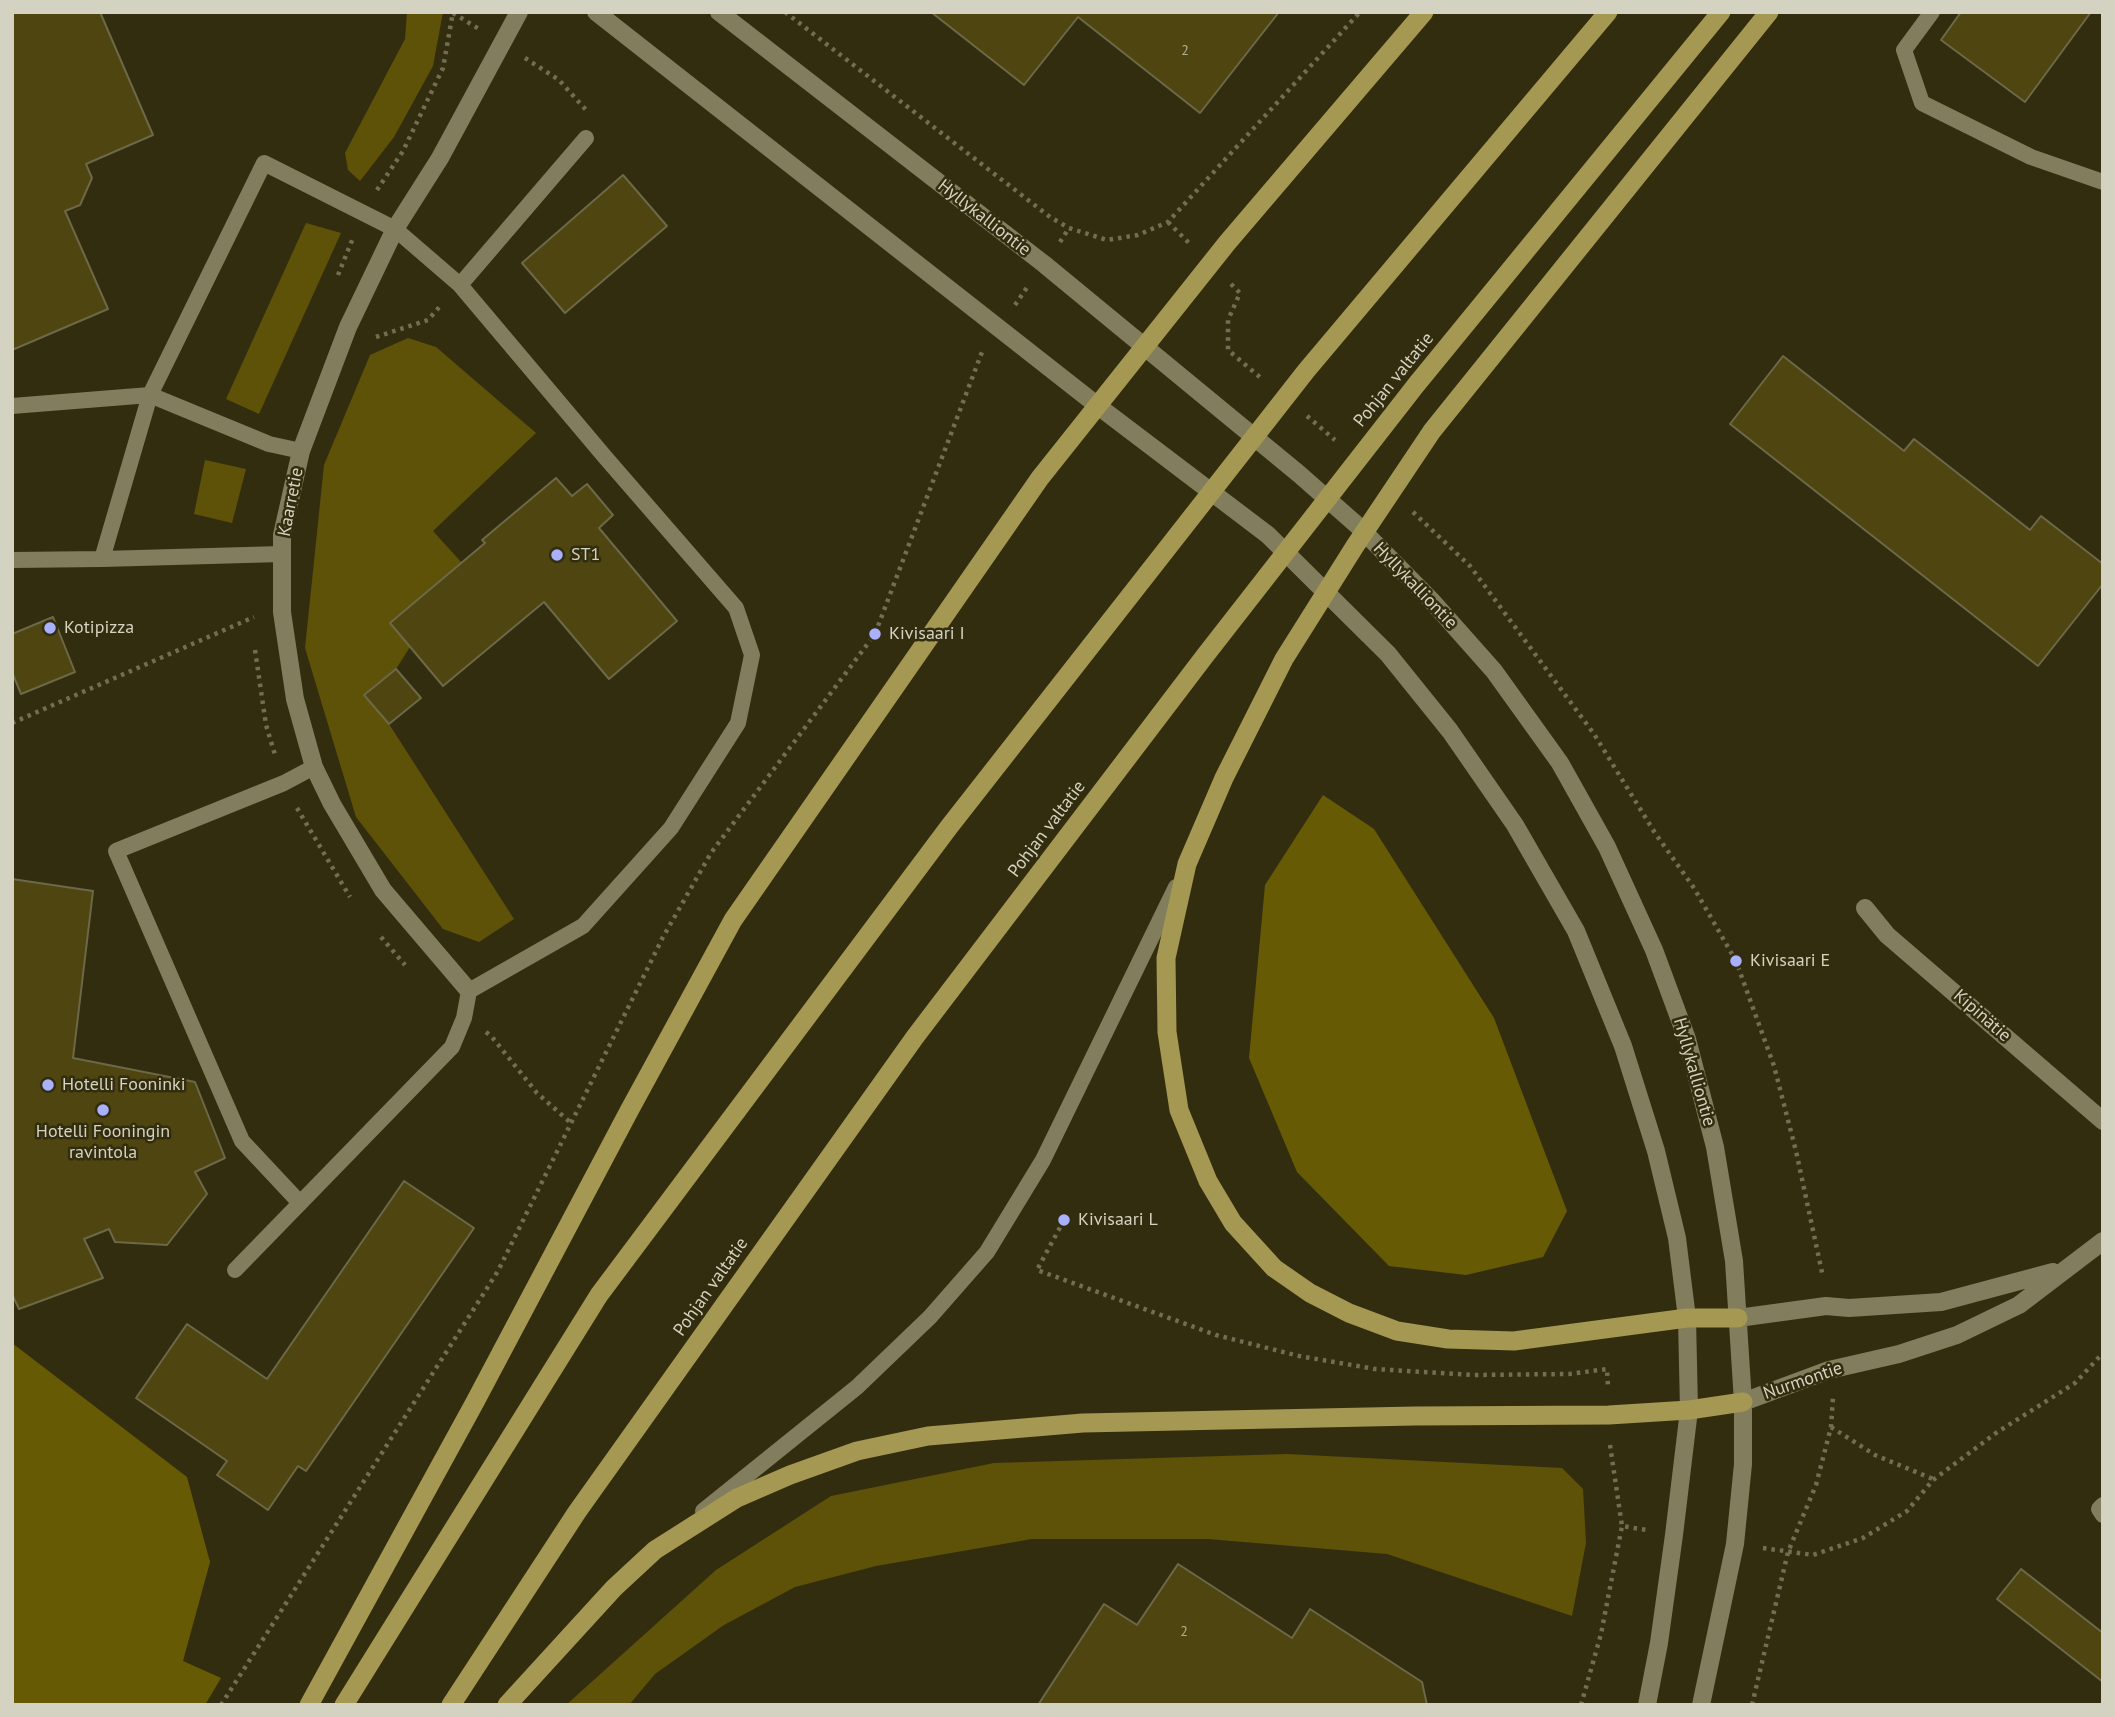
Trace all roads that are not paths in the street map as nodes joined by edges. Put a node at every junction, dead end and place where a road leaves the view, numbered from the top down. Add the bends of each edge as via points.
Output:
1 (519, 12) edge
2 (596, 12) edge
3 (719, 12) edge
4 (1424, 12) edge
5 (1608, 12) edge
6 (1721, 12) edge
7 (1769, 12) edge
8 (1933, 12) edge
9 (586, 138) road end
10 (2103, 182) edge
11 (395, 229) junction
12 (460, 285) junction
13 (1144, 347) junction
14 (150, 395) junction
15 (1098, 405) junction
16 (12, 406) edge
17 (301, 451) junction
18 (282, 554) junction
19 (102, 559) junction
20 (12, 560) edge
21 (314, 767) junction
22 (1187, 864) junction
23 (1865, 908) dead end
24 (469, 991) junction
25 (2103, 1121) edge
26 (300, 1203) junction
27 (2103, 1241) edge
28 (2063, 1269) junction
29 (235, 1270) dead end
30 (1687, 1318) junction
31 (1738, 1318) junction
32 (1743, 1402) junction
33 (1689, 1410) junction
34 (2103, 1505) edge
35 (2103, 1515) edge
36 (655, 1550) junction
37 (309, 1705) edge
38 (344, 1705) edge
39 (451, 1705) edge
40 (508, 1705) edge
41 (1647, 1705) edge
42 (1701, 1705) edge

1 - 11 main road, Kaarretie via 440,158
2 - 15 main road
3 - 13 main road, Hyllykalliontie
4 - 13 highway
5 - 38 highway via 1306,371 940,838 600,1295
6 - 39 highway, Pohjan valtatie via 1407,396 915,1037 577,1512
7 - 22 highway via 1432,431 1284,659
8 - 10 lane via 1904,50 1922,103 2031,157
9 - 12 lane
11 - 12 lane
11 - 14 lane via 264,163
11 - 17 main road, Kaarretie via 348,327
12 - 24 lane via 736,608 752,656 738,723 671,828 583,926
13 - 15 highway
13 - 31 main road, Hyllykalliontie via 1358,526 1494,671 1560,763 1607,847 1654,950 1687,1039 1715,1147 1734,1261
14 - 16 lane
14 - 17 lane via 270,444
14 - 19 lane
15 - 30 main road via 1268,535 1388,654 1450,731 1515,825 1576,931 1623,1046 1677,1238
15 - 37 highway via 1040,478 733,920
17 - 18 main road, Kaarretie
18 - 19 lane
18 - 21 main road, Kaarretie via 282,612 295,699
19 - 20 lane
21 - 24 main road, Kaarretie via 383,890
21 - 26 lane via 116,851 242,1141
22 - 30 highway via 1166,958 1167,1032 1179,1110 1208,1181 1233,1223 1274,1268 1349,1313 1397,1331 1448,1339 1514,1341
22 - 36 lane via 1043,1160 987,1252 930,1317 856,1387
23 - 25 main road, Kipinätie via 1887,935
24 - 26 lane via 452,1047
26 - 29 lane
27 - 28 main road, Nurmontie
28 - 31 main road, Nurmontie via 1941,1302 1826,1306
28 - 32 main road, Nurmontie via 2019,1305 1957,1335 1829,1370
30 - 31 highway
30 - 33 main road
31 - 32 main road, Hyllykalliontie
32 - 33 highway
32 - 42 main road, Nurmontie via 1735,1544
33 - 36 highway via 1083,1423 928,1436 858,1451 790,1475 737,1498
33 - 41 main road via 1675,1535
34 - 35 lane via 2099,1509
36 - 40 highway via 614,1588

